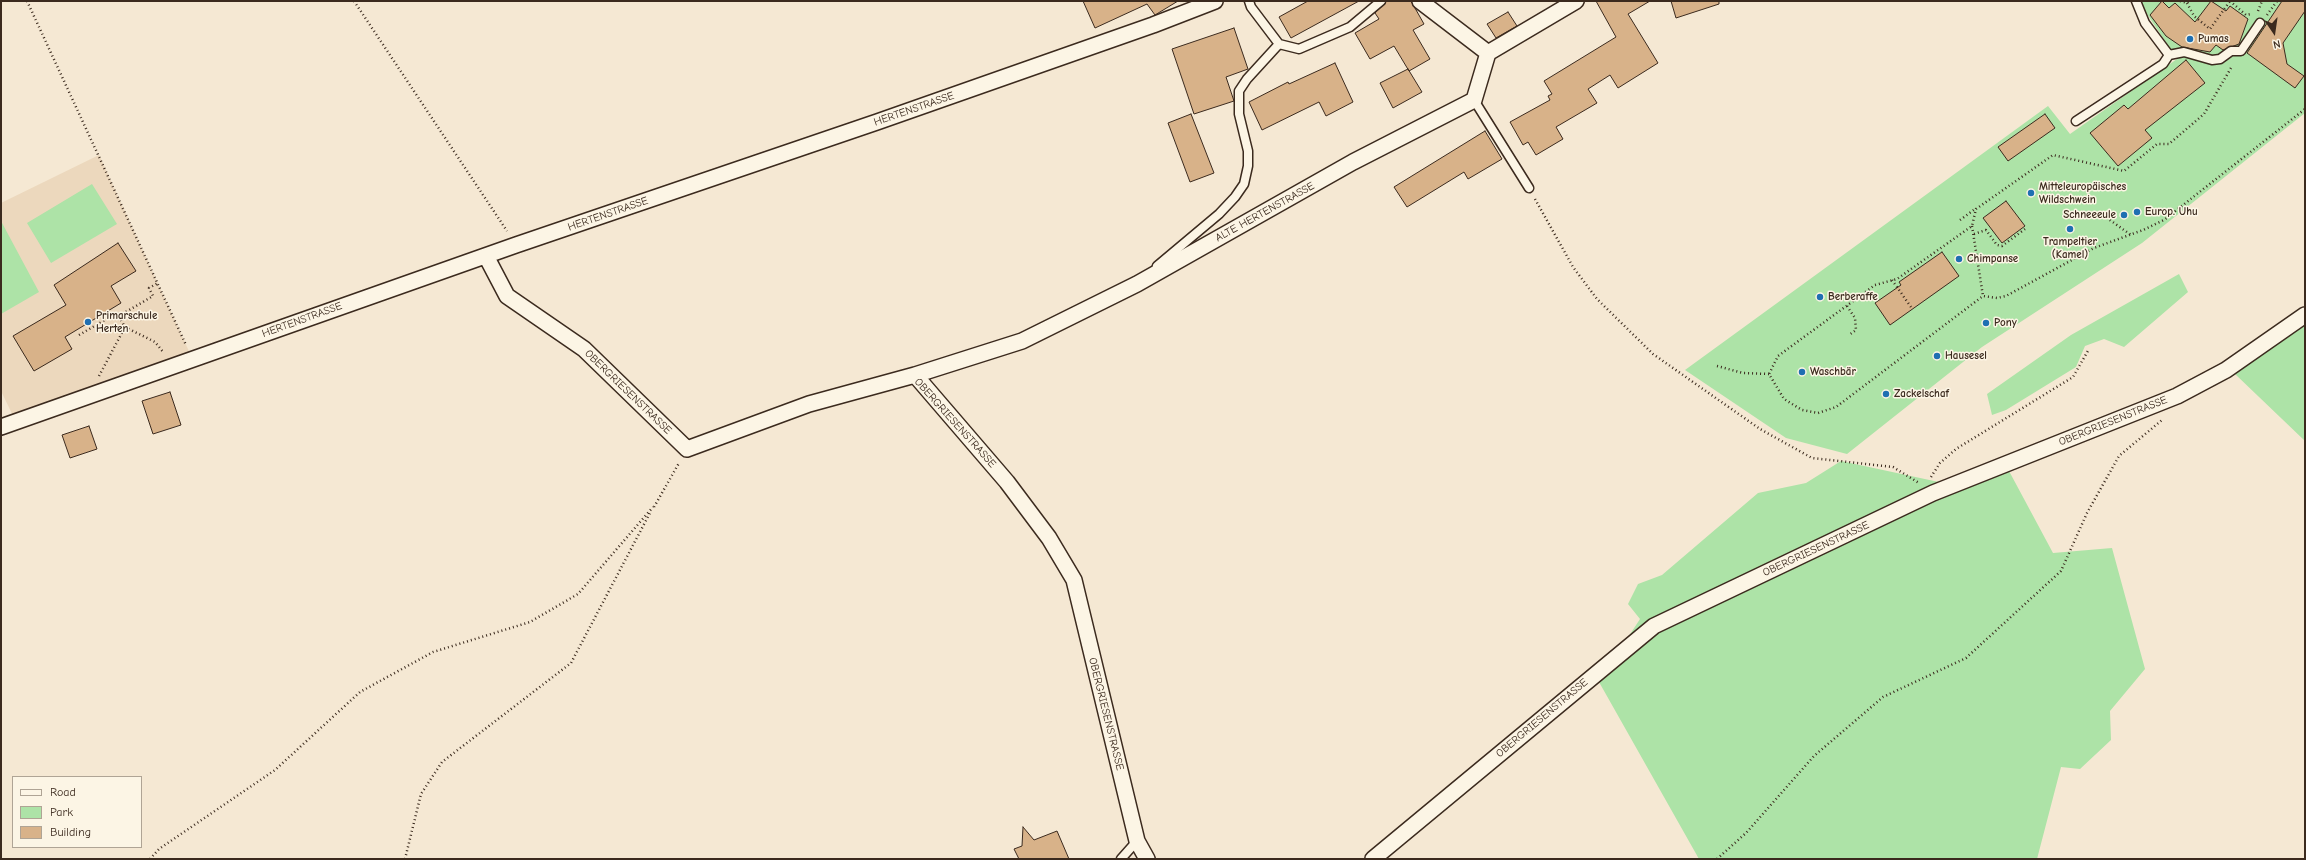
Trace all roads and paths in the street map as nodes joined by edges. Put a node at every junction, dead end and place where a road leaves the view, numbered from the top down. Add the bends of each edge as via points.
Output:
1 (27, 1) edge
2 (354, 1) edge
3 (1215, 1) edge
4 (1249, 1) edge
5 (1381, 1) edge
6 (1420, 1) edge
7 (1576, 1) edge
8 (2136, 1) edge
9 (2180, 1) edge
10 (2230, 1) edge
11 (2262, 1) edge
12 (2188, 2) edge
13 (2256, 13) junction
14 (2260, 20) joint
15 (1279, 44) junction
16 (2241, 51) junction
17 (1488, 53) junction
18 (2169, 55) junction
19 (1474, 100) junction
20 (2305, 110) edge
21 (2076, 121) dead end
22 (1529, 188) joint
23 (1976, 208) junction
24 (2100, 212) dead end
25 (1960, 220) dead end
26 (1972, 226) junction
27 (2025, 229) dead end
28 (1974, 234) junction
29 (2131, 235) junction
30 (516, 245) junction
31 (486, 256) junction
32 (1892, 280) junction
33 (158, 283) junction
34 (1137, 284) junction
35 (1983, 296) junction
36 (1847, 306) junction
37 (1911, 307) dead end
38 (2305, 315) edge
39 (119, 316) junction
40 (125, 327) junction
41 (78, 335) dead end
42 (1849, 335) dead end
43 (2089, 349) dead end
44 (163, 351) dead end
45 (193, 360) junction
46 (1717, 366) dead end
47 (1769, 374) junction
48 (916, 375) junction
49 (98, 393) junction
50 (2164, 419) dead end
51 (1, 427) edge
52 (687, 449) junction
53 (1933, 493) junction
54 (654, 507) junction
55 (1137, 841) junction
56 (150, 859) edge
57 (406, 859) edge
58 (1121, 859) edge
59 (1147, 859) edge
60 (1373, 859) edge
61 (1717, 859) edge

1 - 33 path
2 - 30 path
3 - 30 street, HERTENSTRASSE via 877,122
4 - 15 lane
5 - 15 lane via 1350,27 1299,49
6 - 17 street
7 - 17 street
8 - 18 lane via 2145,23
9 - 12 path
10 - 12 path via 2210,29 2194,16
10 - 13 path via 2246,15
11 - 13 path
13 - 14 path
14 - 16 lane
15 - 34 lane via 1239,91 1239,114 1248,151 1247,176 1240,191 1218,214
16 - 18 lane via 2231,51 2220,59 2212,60 2184,52
16 - 23 path via 2204,114 2169,144 2157,144 2124,171 2053,155
17 - 19 street
18 - 21 lane via 2163,64
19 - 22 lane
19 - 34 street, ALTE HERTENSTRASSE via 1353,162
20 - 29 path via 2164,220
22 - 53 path via 1577,273 1597,299 1653,354 1760,429 1812,458 1894,467
23 - 25 path
23 - 26 path
24 - 29 path
26 - 28 path
26 - 32 path
27 - 28 path via 2002,246 1997,245 1986,230
28 - 35 path
29 - 35 path via 2094,248 2006,296
30 - 31 street, HERTENSTRASSE
31 - 45 street, HERTENSTRASSE
31 - 52 street, OBERGRIESENSTRASSE via 508,296 584,349
32 - 36 path via 1875,285
32 - 37 path
33 - 39 path via 150,288 154,296
33 - 45 path
34 - 48 street, ALTE HERTENSTRASSE via 1022,341
35 - 47 path via 1836,407 1818,413 1802,410 1784,399
36 - 42 path via 1855,318 1856,330
36 - 47 path via 1778,356
38 - 53 street, OBERGRIESENSTRASSE via 2226,370 2177,396
39 - 40 path
39 - 41 path via 117,313
40 - 44 path via 155,342
40 - 49 path via 95,382
43 - 53 path via 2073,377 1956,449 1940,463 1931,475
45 - 49 street, HERTENSTRASSE
46 - 47 path via 1743,373
48 - 52 street, OBERGRIESENSTRASSE via 809,404
48 - 55 street, OBERGRIESENSTRASSE via 1007,482 1049,538 1074,580
49 - 51 street, HERTENSTRASSE
50 - 61 path via 2119,456 2087,513 2061,570 1966,658 1883,697 1814,756 1746,833
52 - 54 path
53 - 60 street, OBERGRIESENSTRASSE via 1654,626
54 - 56 path via 578,594 530,622 433,652 360,692 275,770 159,849
54 - 57 path via 572,663 442,762 421,794
55 - 58 lane
55 - 59 street, OBERGRIESENSTRASSE

